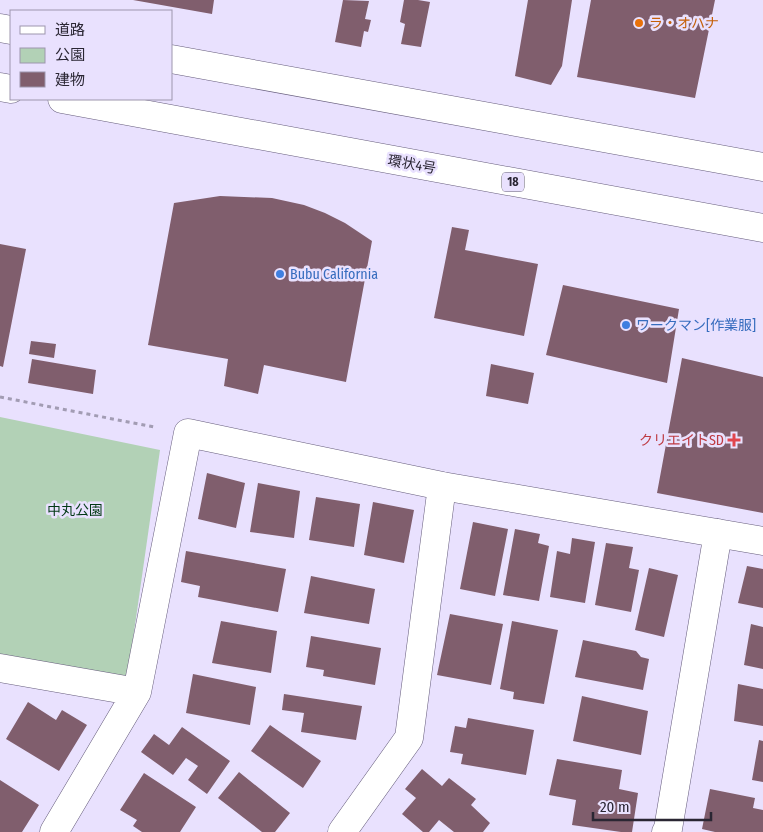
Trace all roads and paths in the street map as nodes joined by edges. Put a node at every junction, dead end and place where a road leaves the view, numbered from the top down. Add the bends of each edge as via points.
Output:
1 (172, 59) edge
2 (67, 100) edge
3 (763, 168) edge
4 (763, 228) edge
5 (0, 398) edge
6 (188, 433) junction
7 (442, 486) junction
8 (718, 533) junction
9 (763, 541) edge
10 (0, 668) edge
11 (137, 692) junction
12 (54, 832) edge
13 (342, 832) edge
14 (666, 832) edge

1 - 3 street
2 - 4 street, 環状4号 / 18
5 - 6 path
6 - 7 street
6 - 11 street
7 - 8 street
7 - 13 street via 409,738
8 - 9 street
8 - 14 street
10 - 11 street
11 - 12 street

